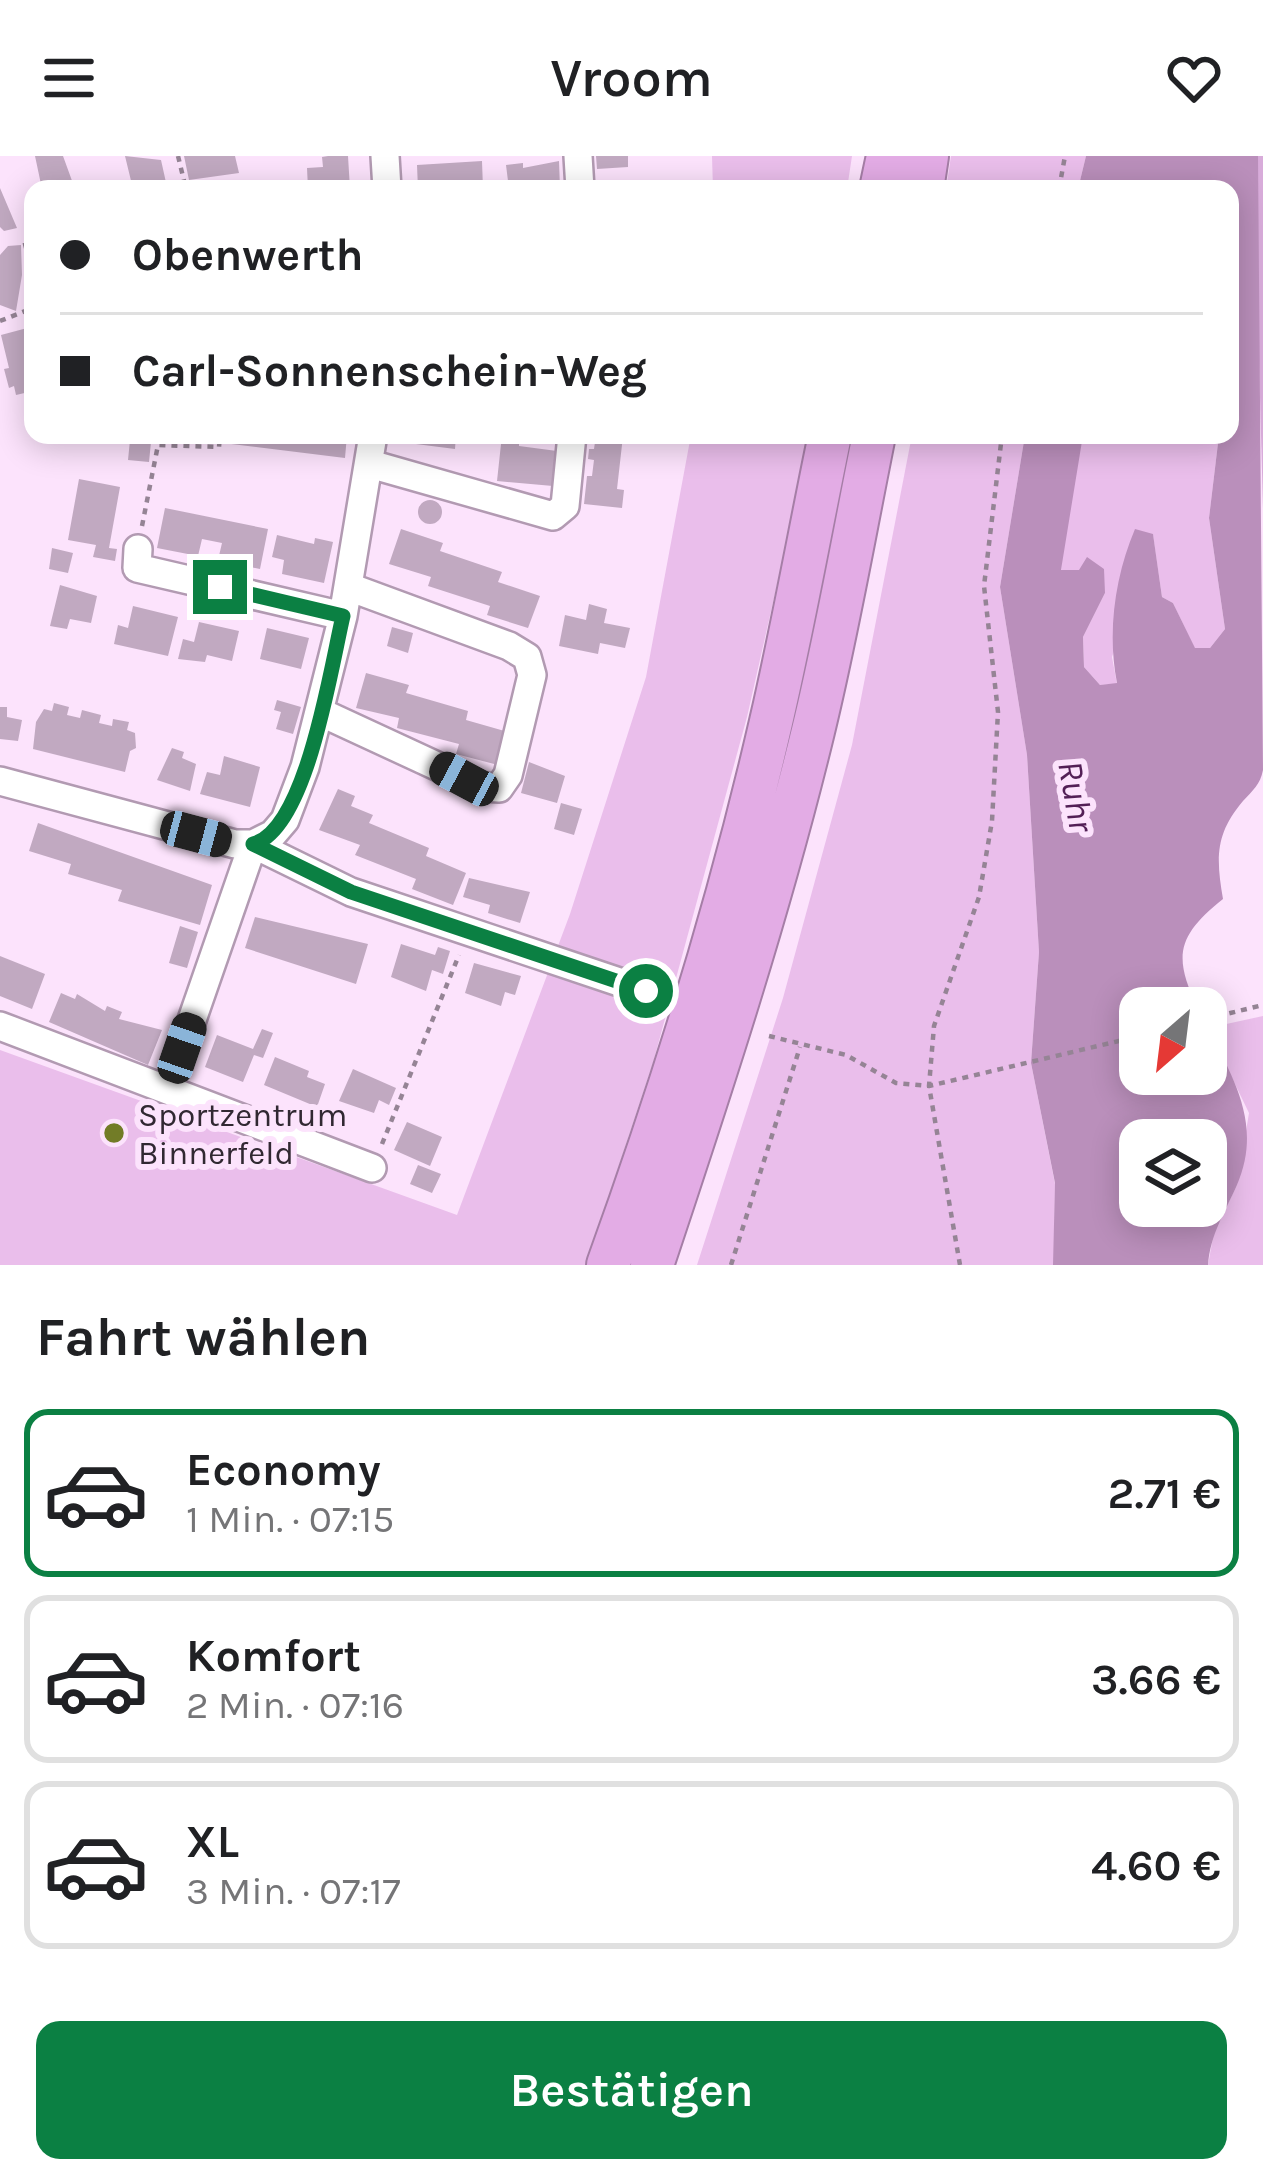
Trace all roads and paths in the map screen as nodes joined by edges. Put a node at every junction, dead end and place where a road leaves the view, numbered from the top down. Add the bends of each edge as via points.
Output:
1 (218, 444) edge
2 (372, 444) edge
3 (571, 444) edge
4 (828, 444) edge
5 (872, 444) edge
6 (1001, 444) edge
7 (370, 464) junction
8 (138, 549) joint
9 (346, 602) junction
10 (320, 712) junction
11 (0, 781) edge
12 (253, 844) junction
13 (468, 933) junction
14 (646, 991) dead end
15 (1263, 1005) edge
16 (1227, 1014) edge
17 (0, 1026) edge
18 (769, 1036) dead end
19 (1119, 1041) edge
20 (800, 1046) junction
21 (929, 1085) junction
22 (168, 1089) junction
23 (372, 1168) joint
24 (608, 1265) edge
25 (652, 1265) edge
26 (731, 1265) edge
27 (961, 1265) edge

1 - 8 path via 158,445
2 - 7 street
3 - 7 street via 565,506 553,516
4 - 24 highway via 745,825
5 - 25 highway via 777,868
6 - 21 path via 984,586 998,712 992,821 979,897 937,1013
7 - 9 street
8 - 9 street via 137,568
9 - 10 street
9 - 10 street via 527,657 532,674 508,775 499,788 482,787
10 - 12 street via 284,820
11 - 12 street
12 - 13 street via 351,892
12 - 22 street
13 - 14 street
13 - 23 path
15 - 16 path
17 - 22 street
18 - 20 path
19 - 21 path
20 - 21 path via 846,1055 896,1083
20 - 26 path
21 - 27 path
22 - 23 street

